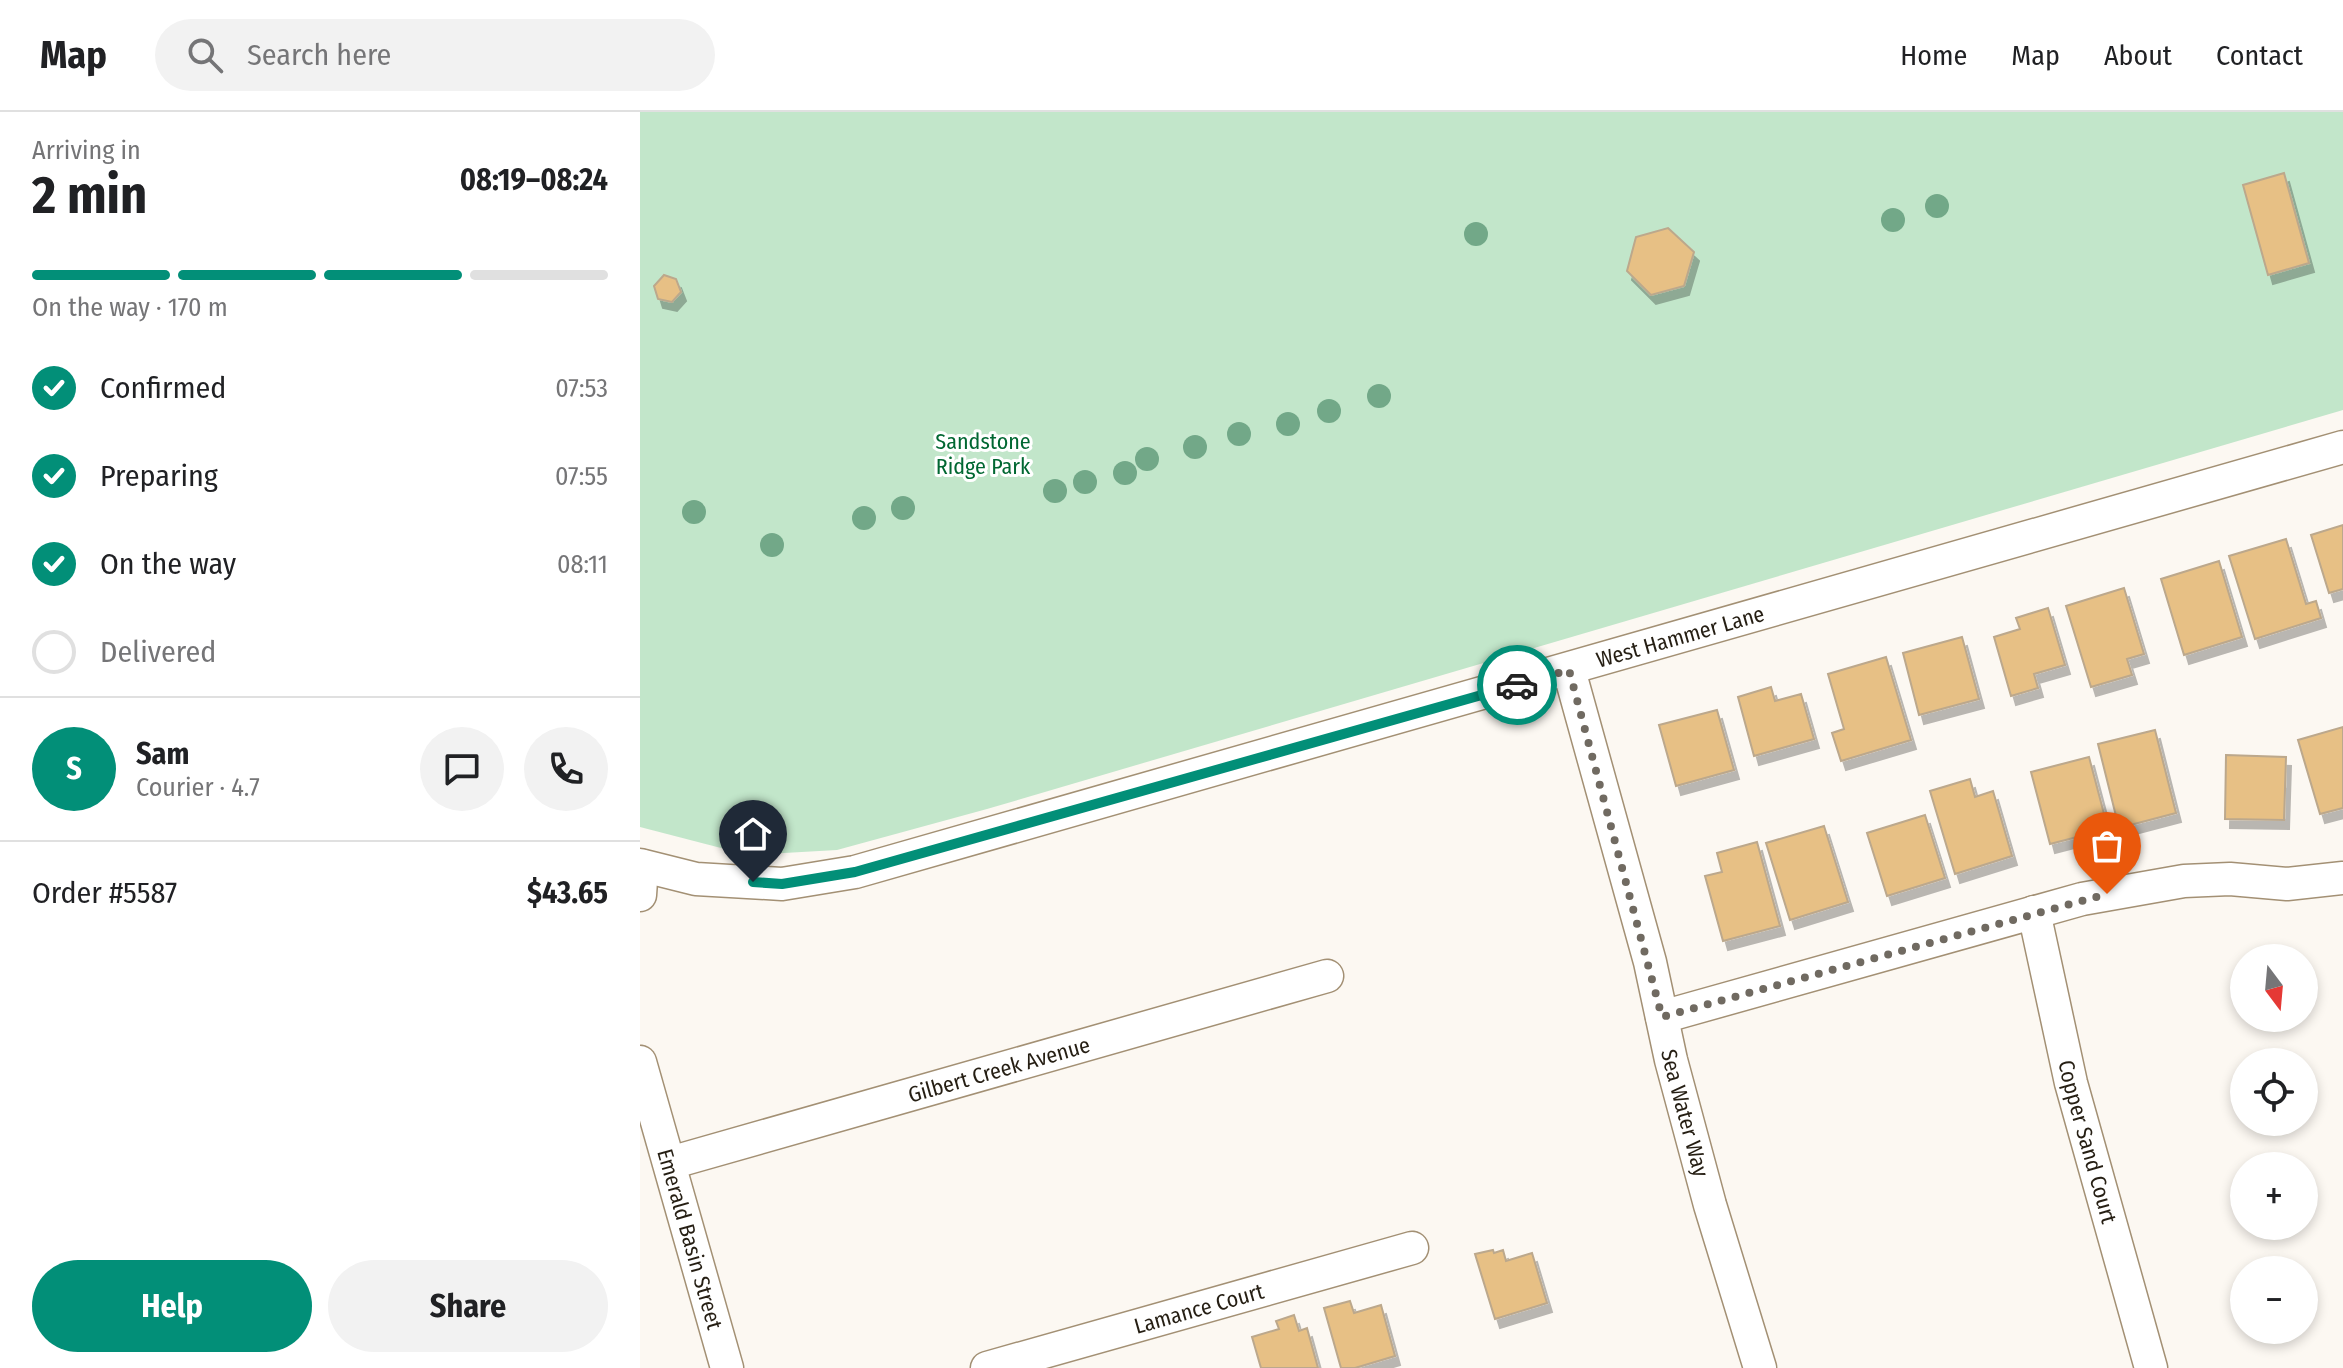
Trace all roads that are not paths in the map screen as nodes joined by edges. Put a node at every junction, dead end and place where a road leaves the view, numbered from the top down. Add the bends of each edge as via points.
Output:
1 (2343, 447) edge
2 (1569, 670) junction
3 (641, 875) edge
4 (2343, 878) edge
5 (2034, 912) junction
6 (1327, 976) dead end
7 (1662, 1017) junction
8 (640, 1062) edge
9 (648, 1120) edge
10 (670, 1163) junction
11 (1412, 1248) dead end
12 (727, 1368) edge
13 (987, 1368) edge
14 (1760, 1368) edge
15 (2151, 1368) edge

1 - 2 street, West Hammer Lane
2 - 3 street, West Hammer Lane via 855,872 782,884
2 - 7 street, Sea Water Way
4 - 5 street via 2287,884 2184,881
5 - 7 street
5 - 15 street, Copper Sand Court via 2071,1083
6 - 10 street, Gilbert Creek Avenue
7 - 14 street, Sea Water Way via 1710,1205
8 - 9 street, Emerald Basin Street
9 - 10 street, Emerald Basin Street
10 - 12 street, Emerald Basin Street
11 - 13 street, Lamance Court

